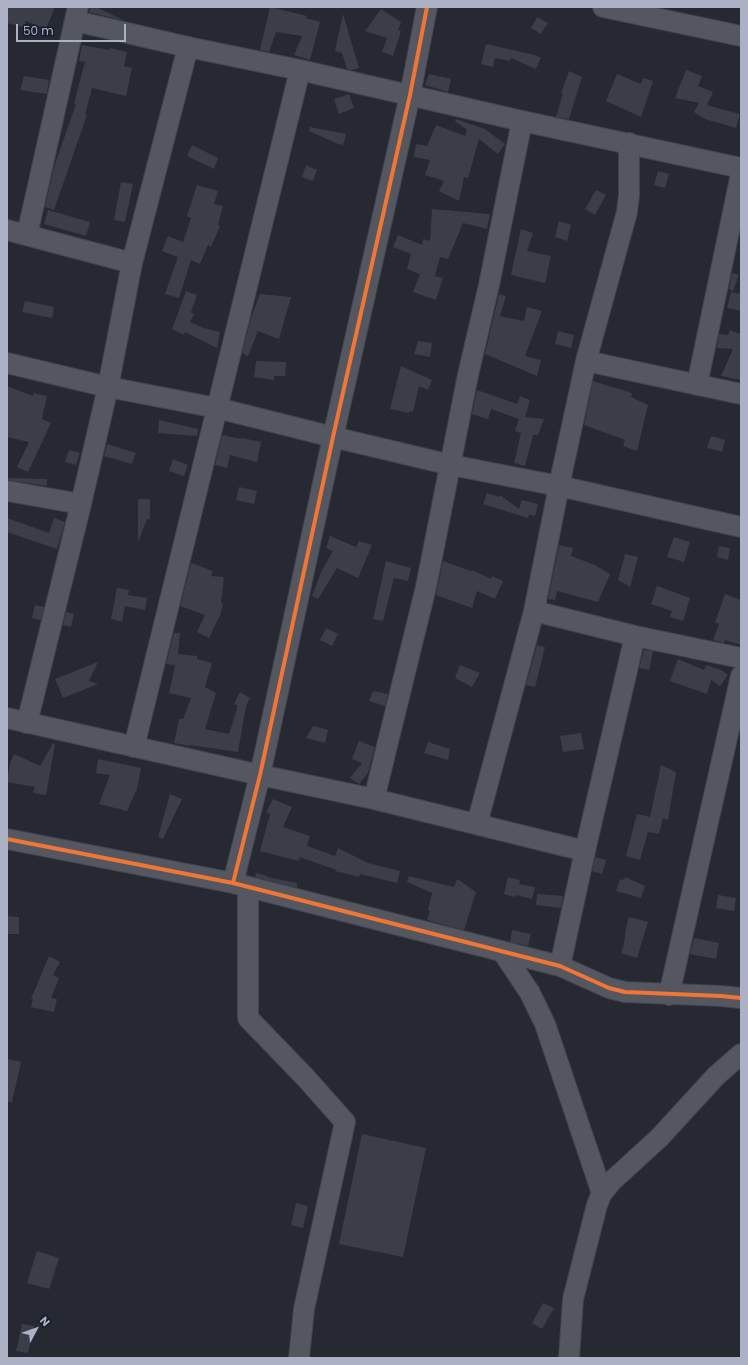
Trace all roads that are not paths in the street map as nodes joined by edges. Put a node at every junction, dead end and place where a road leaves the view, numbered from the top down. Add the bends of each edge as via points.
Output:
1 (427, 7) edge
2 (603, 7) edge
3 (664, 13) edge
4 (77, 14) edge
5 (741, 36) edge
6 (188, 47) junction
7 (300, 70) junction
8 (410, 95) junction
9 (522, 121) junction
10 (629, 143) junction
11 (741, 168) edge
12 (741, 174) edge
13 (7, 230) edge
14 (27, 235) junction
15 (132, 263) junction
16 (586, 361) junction
17 (7, 363) edge
18 (697, 385) junction
19 (108, 387) junction
20 (741, 394) edge
21 (217, 408) junction
22 (333, 437) junction
23 (451, 465) junction
24 (559, 486) junction
25 (7, 491) edge
26 (81, 504) junction
27 (741, 527) edge
28 (534, 611) junction
29 (635, 636) junction
30 (741, 658) edge
31 (741, 676) edge
32 (7, 718) edge
33 (27, 722) junction
34 (134, 747) junction
35 (260, 776) junction
36 (374, 799) junction
37 (477, 824) junction
38 (7, 839) edge
39 (584, 850) junction
40 (241, 885) junction
41 (502, 951) junction
42 (560, 966) junction
43 (669, 995) junction
44 (741, 998) edge
45 (741, 1054) edge
46 (602, 1194) junction
47 (299, 1358) edge
48 (569, 1358) edge

1 - 8 street
2 - 3 street
3 - 5 street
4 - 6 street
4 - 14 street
6 - 7 street
6 - 15 street
7 - 8 street
7 - 21 street
8 - 9 street
8 - 22 street
9 - 10 street
9 - 23 street
10 - 11 street
10 - 16 street via 627,212
12 - 18 street
13 - 14 street
14 - 15 street
15 - 19 street
16 - 18 street
16 - 24 street
17 - 19 street
18 - 20 street
19 - 21 street
19 - 26 street
21 - 22 street
21 - 34 street
22 - 23 street
22 - 35 street
23 - 24 street
23 - 36 street via 424,594
24 - 27 street
24 - 28 street
25 - 26 street
26 - 33 street
28 - 29 street
28 - 37 street
29 - 30 street
29 - 39 street
31 - 43 street
32 - 33 street
33 - 34 street
34 - 35 street
35 - 36 street
35 - 40 street
36 - 37 street
37 - 39 street
38 - 40 street
39 - 42 street
40 - 41 street
40 - 47 street via 248,1018 345,1122 304,1309
41 - 42 street
41 - 46 street via 530,993 545,1024
42 - 43 street via 609,988 625,992
43 - 44 street
45 - 46 street via 716,1076 659,1138 612,1181
46 - 48 street via 573,1299

